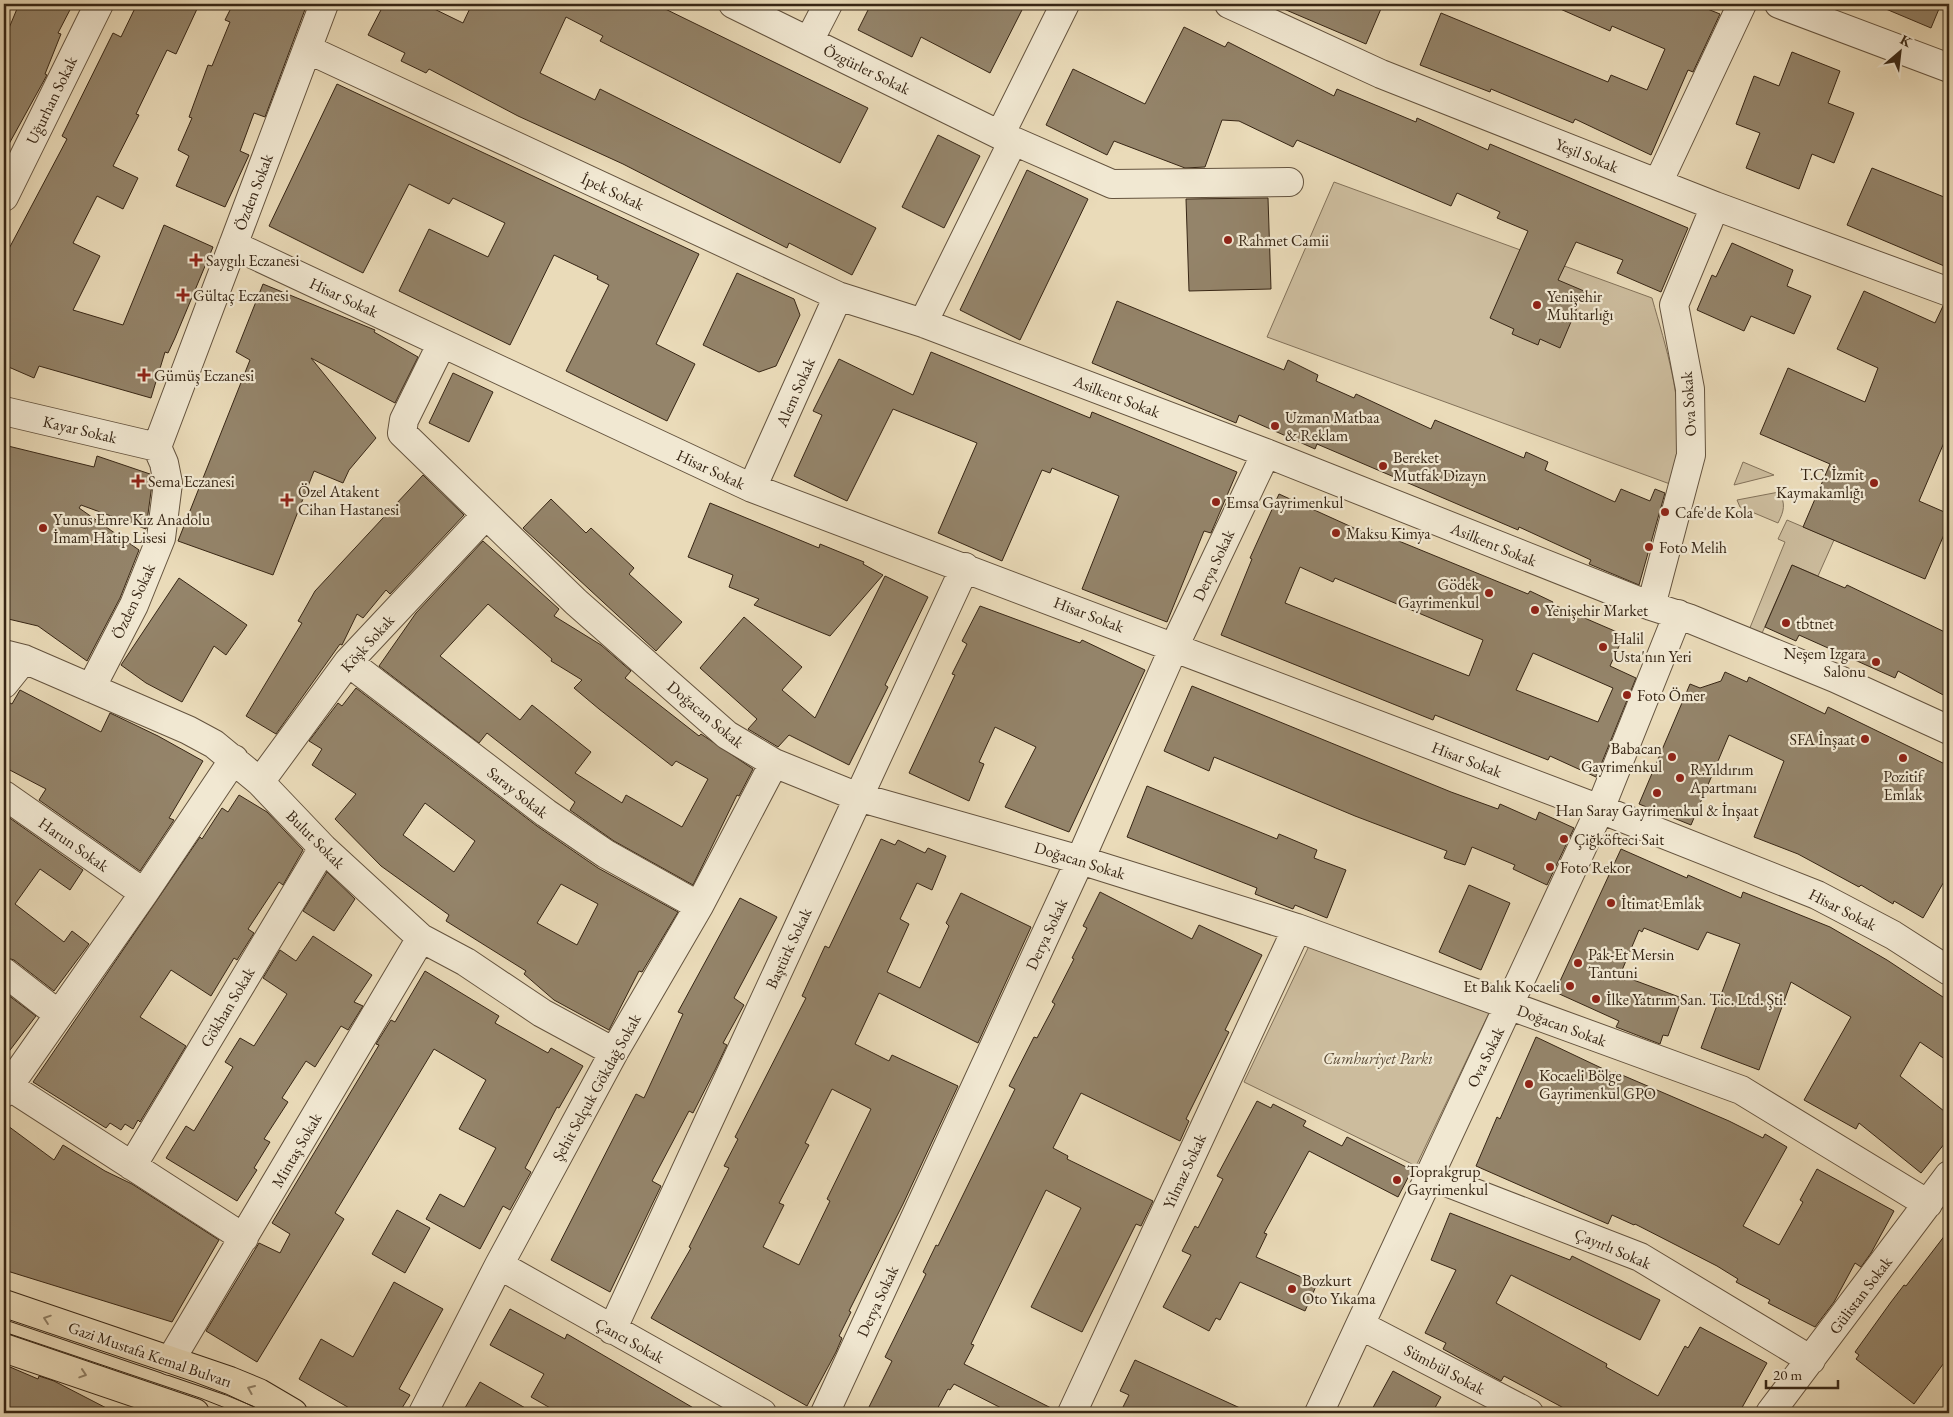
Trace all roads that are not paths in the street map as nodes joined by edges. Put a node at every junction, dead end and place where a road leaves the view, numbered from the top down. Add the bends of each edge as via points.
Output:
1 (99, 4) edge
2 (324, 4) edge
3 (733, 4) edge
4 (828, 4) edge
5 (1065, 4) edge
6 (1229, 4) edge
7 (1742, 4) edge
8 (1779, 4) edge
9 (809, 41) junction
10 (307, 49) junction
11 (1949, 68) edge
12 (1006, 138) junction
13 (1288, 182) dead end
14 (1658, 183) junction
15 (5, 191) edge
16 (1715, 206) junction
17 (233, 245) junction
18 (1949, 292) edge
19 (838, 296) junction
20 (923, 323) junction
21 (442, 343) junction
22 (4, 411) edge
23 (157, 447) junction
24 (1266, 453) junction
25 (752, 488) junction
26 (486, 515) junction
27 (965, 567) junction
28 (1651, 606) junction
29 (1678, 614) junction
30 (1174, 647) junction
31 (14, 657) edge
32 (348, 662) junction
33 (4, 684) edge
34 (91, 688) junction
35 (1949, 730) edge
36 (234, 759) junction
37 (774, 763) junction
38 (260, 782) junction
39 (4, 795) edge
40 (858, 797) junction
41 (1600, 809) junction
42 (323, 848) junction
43 (1080, 860) junction
44 (144, 893) junction
45 (699, 906) junction
46 (1296, 928) junction
47 (421, 938) junction
48 (4, 972) edge
49 (1949, 972) edge
50 (1510, 1006) junction
51 (58, 1014) junction
52 (614, 1052) junction
53 (5, 1087) edge
54 (132, 1166) junction
55 (1428, 1175) junction
56 (1949, 1175) edge
57 (1928, 1204) junction
58 (244, 1238) junction
59 (499, 1265) junction
60 (4, 1304) edge
61 (1360, 1325) junction
62 (612, 1330) junction
63 (4, 1349) edge
64 (1811, 1360) junction
65 (170, 1361) junction
66 (195, 1413) edge
67 (293, 1413) edge
68 (423, 1413) edge
69 (762, 1413) edge
70 (825, 1413) edge
71 (1072, 1413) edge
72 (1319, 1413) edge
73 (1529, 1413) edge
74 (1770, 1413) edge

1 - 15 street, Uğurhan Sokak
2 - 10 street, Özden Sokak
3 - 9 street, Özgürler Sokak
4 - 9 street
5 - 12 street
6 - 14 street, Yeşil Sokak via 1381,74
7 - 14 street
8 - 11 street
9 - 12 street, Özgürler Sokak
10 - 17 street, Özden Sokak
10 - 19 street, İpek Sokak
12 - 13 street, Özgürler Sokak via 1112,184
12 - 20 street
14 - 16 street, Yeşil Sokak
16 - 18 street, Yeşil Sokak
16 - 28 street, Ova Sokak via 1674,306 1690,389 1691,455
17 - 21 street, Hisar Sokak
17 - 23 street, Özden Sokak
19 - 20 street, İpek Sokak
19 - 25 street, Alem Sokak
20 - 24 street, Asilkent Sokak
21 - 25 street, Hisar Sokak
21 - 26 street, Doğacan Sokak via 404,420 402,433
22 - 23 street, Kayar Sokak
23 - 34 street, Özden Sokak via 168,483 161,538 134,605
24 - 28 street, Asilkent Sokak
24 - 30 street, Derya Sokak
25 - 27 street, Hisar Sokak
26 - 32 street, Köşk Sokak
26 - 37 street, Doğacan Sokak via 576,602 721,729
27 - 30 street, Hisar Sokak
27 - 40 street, Baştürk Sokak
28 - 29 street, Asilkent Sokak
29 - 35 street, Asilkent Sokak via 1835,678
29 - 41 street, Ova Sokak
30 - 41 street, Hisar Sokak
30 - 43 street, Derya Sokak
31 - 33 street
31 - 34 street, Bulut Sokak
32 - 38 street, Köşk Sokak
32 - 45 street, Saray Sokak via 546,813 606,854
34 - 36 street, Bulut Sokak via 188,730
36 - 38 street, Bulut Sokak
36 - 44 street
37 - 40 street, Doğacan Sokak
37 - 45 street, Şehit Selçuk Gökdağ Sokak
38 - 42 street, Bulut Sokak
39 - 44 street, Harun Sokak
40 - 43 street, Doğacan Sokak
40 - 62 street, Baştürk Sokak
41 - 49 street, Hisar Sokak via 1817,895 1893,935
41 - 50 street, Ova Sokak
42 - 47 street, Bulut Sokak
42 - 54 street, Gökhan Sokak
43 - 46 street, Doğacan Sokak
43 - 70 street, Derya Sokak
44 - 51 street
45 - 52 street, Şehit Selçuk Gökdağ Sokak
46 - 50 street, Doğacan Sokak
46 - 71 street, Yılmaz Sokak
47 - 52 street, Bulut Sokak via 466,962 542,1013
47 - 58 street, Mintaş Sokak
48 - 51 street
50 - 55 street, Ova Sokak
50 - 57 street, Doğacan Sokak via 1741,1090
51 - 53 street
52 - 59 street, Şehit Selçuk Gökdağ Sokak
53 - 54 street
54 - 58 street
55 - 61 street, Ova Sokak
55 - 64 street, Çayırlı Sokak via 1640,1257
56 - 57 street, Gülistan Sokak
57 - 64 street, Gülistan Sokak
58 - 65 street, Mintaş Sokak
59 - 62 street, Çancı Sokak
59 - 68 street, Şehit Selçuk Gökdağ Sokak
65 -> 60 main road, Gazi Mustafa Kemal Bulvarı
61 - 72 street, Ova Sokak
61 - 73 street, Sümbül Sokak
62 - 69 street, Çancı Sokak
63 -> 66 main road
64 - 74 street, Gülistan Sokak
67 -> 65 main road, Gazi Mustafa Kemal Bulvarı via 245,1387

